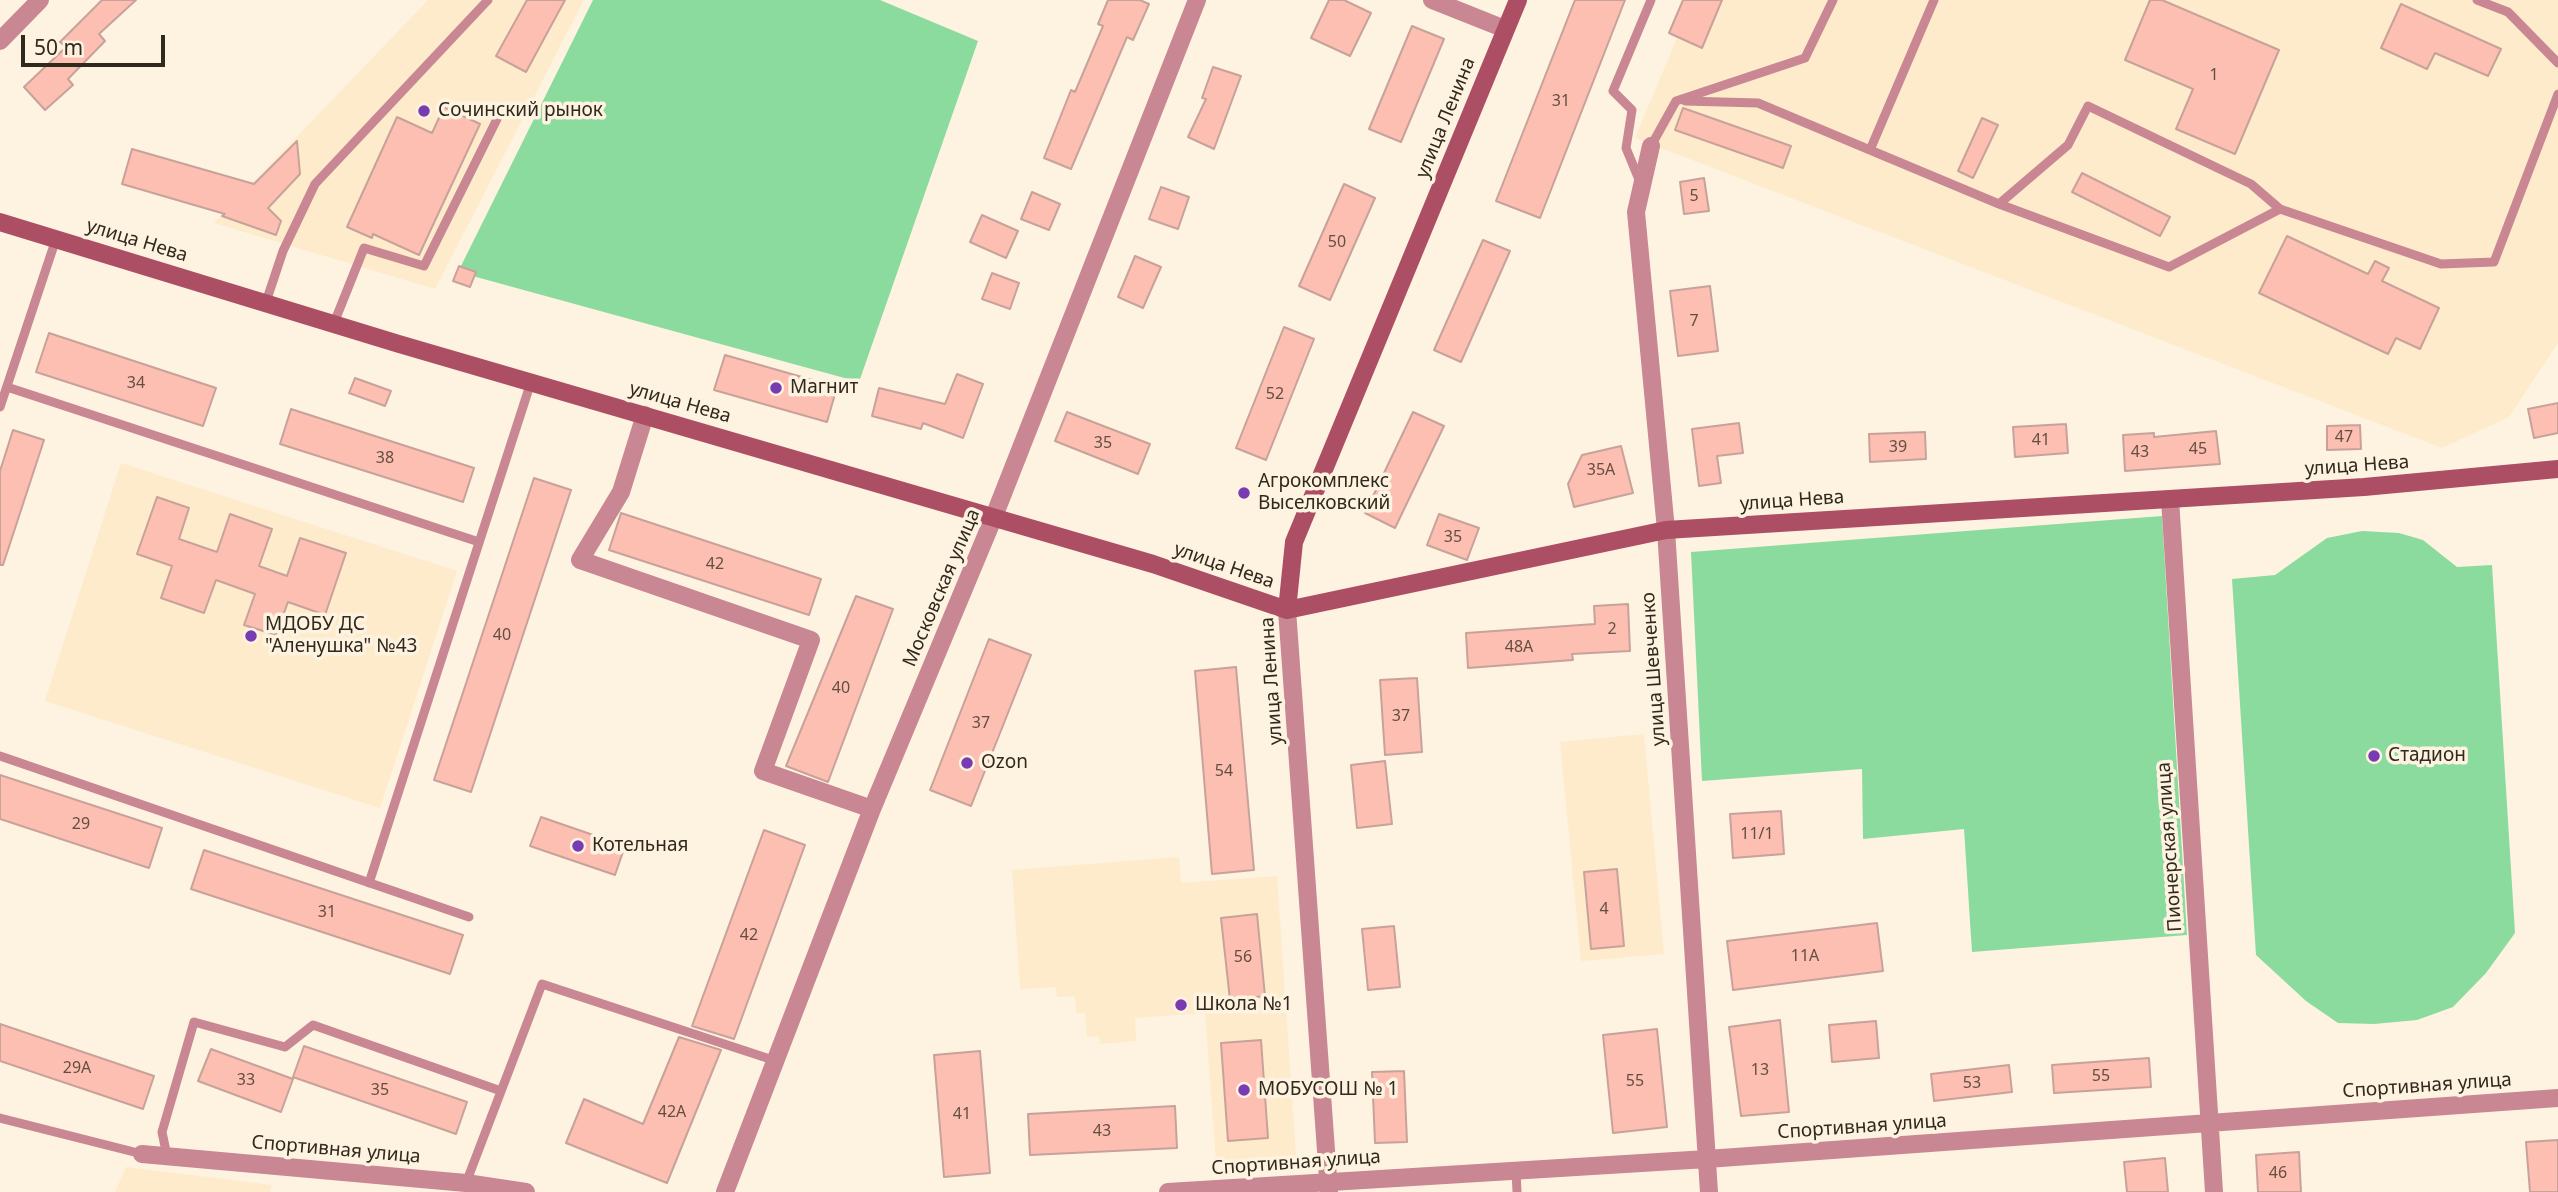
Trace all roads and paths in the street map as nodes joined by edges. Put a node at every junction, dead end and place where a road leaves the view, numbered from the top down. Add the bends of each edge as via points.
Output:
1 (40, 0) edge
2 (488, 0) edge
3 (1197, 0) edge
4 (1432, 0) edge
5 (1518, 0) edge
6 (1651, 0) edge
7 (1833, 0) edge
8 (1934, 0) edge
9 (2477, 0) edge
10 (1505, 29) junction
11 (0, 41) edge
12 (2558, 64) edge
13 (2558, 94) edge
14 (1676, 101) junction
15 (499, 115) dead end
16 (1651, 146) joint
17 (1870, 150) junction
18 (1642, 186) junction
19 (1999, 204) junction
20 (2280, 209) junction
21 (0, 222) edge
22 (56, 239) junction
23 (266, 302) junction
24 (334, 323) junction
25 (531, 382) junction
26 (7, 387) junction
27 (0, 407) edge
28 (645, 415) junction
29 (2558, 468) edge
30 (2170, 499) junction
31 (993, 519) junction
32 (1666, 530) junction
33 (479, 542) junction
34 (1287, 610) junction
35 (0, 757) edge
36 (872, 809) junction
37 (369, 883) junction
38 (469, 917) dead end
39 (776, 1061) junction
40 (501, 1091) junction
41 (2558, 1098) edge
42 (0, 1118) edge
43 (2209, 1123) junction
44 (142, 1154) joint
45 (167, 1156) junction
46 (1707, 1159) junction
47 (1516, 1170) junction
48 (466, 1182) junction
49 (1329, 1187) edge
50 (526, 1192) edge
51 (726, 1192) edge
52 (1168, 1192) edge
53 (1517, 1192) edge
54 (1709, 1192) edge
55 (2214, 1192) edge

1 - 11 street
2 - 23 lane via 315,184 283,251
3 - 31 street, Московская улица
4 - 10 street
5 - 10 main road, улица Ленина
6 - 18 lane via 1613,90 1632,110 1626,148
7 - 14 lane via 1805,58
8 - 17 lane
9 - 12 lane via 2508,12
10 - 34 main road, улица Ленина via 1294,542
13 - 20 lane via 2494,262 2441,264
14 - 16 lane
14 - 17 lane via 1758,103
15 - 24 lane via 424,266 364,248
16 - 18 street, улица Шевченко
17 - 19 lane
18 - 32 street, улица Шевченко via 1636,212
19 - 20 lane via 2169,267
19 - 20 lane via 2068,145 2088,106 2251,184
21 - 22 main road, улица Нева
22 - 23 main road, улица Нева
22 - 26 lane
23 - 24 main road, улица Нева
24 - 25 main road, улица Нева
25 - 28 main road, улица Нева
25 - 33 lane
26 - 27 lane
26 - 33 lane
28 - 31 main road, улица Нева
28 - 36 street via 621,492 580,560 811,640 763,771
29 - 30 main road, улица Нева
30 - 32 main road, улица Нева
30 - 43 street, Пионерская улица
31 - 34 main road, улица Нева via 1153,564
31 - 36 street, Московская улица
32 - 34 main road, улица Нева
32 - 46 street, улица Шевченко
33 - 37 lane
34 - 49 street, улица Ленина
35 - 37 lane
36 - 39 street, Московская улица
37 - 38 lane
39 - 40 lane via 542,984
39 - 51 street, Московская улица
40 - 45 lane via 313,1025 285,1047 194,1023 162,1132
40 - 48 lane
41 - 43 street, Спортивная улица
42 - 44 lane
43 - 46 street, Спортивная улица
43 - 55 street, Пионерская улица
44 - 45 street, Спортивная улица
45 - 48 street, Спортивная улица
46 - 47 street, Спортивная улица
46 - 54 street, улица Шевченко
47 - 49 street, Спортивная улица
47 - 53 lane
48 - 50 street, Спортивная улица
49 - 52 street, Спортивная улица

